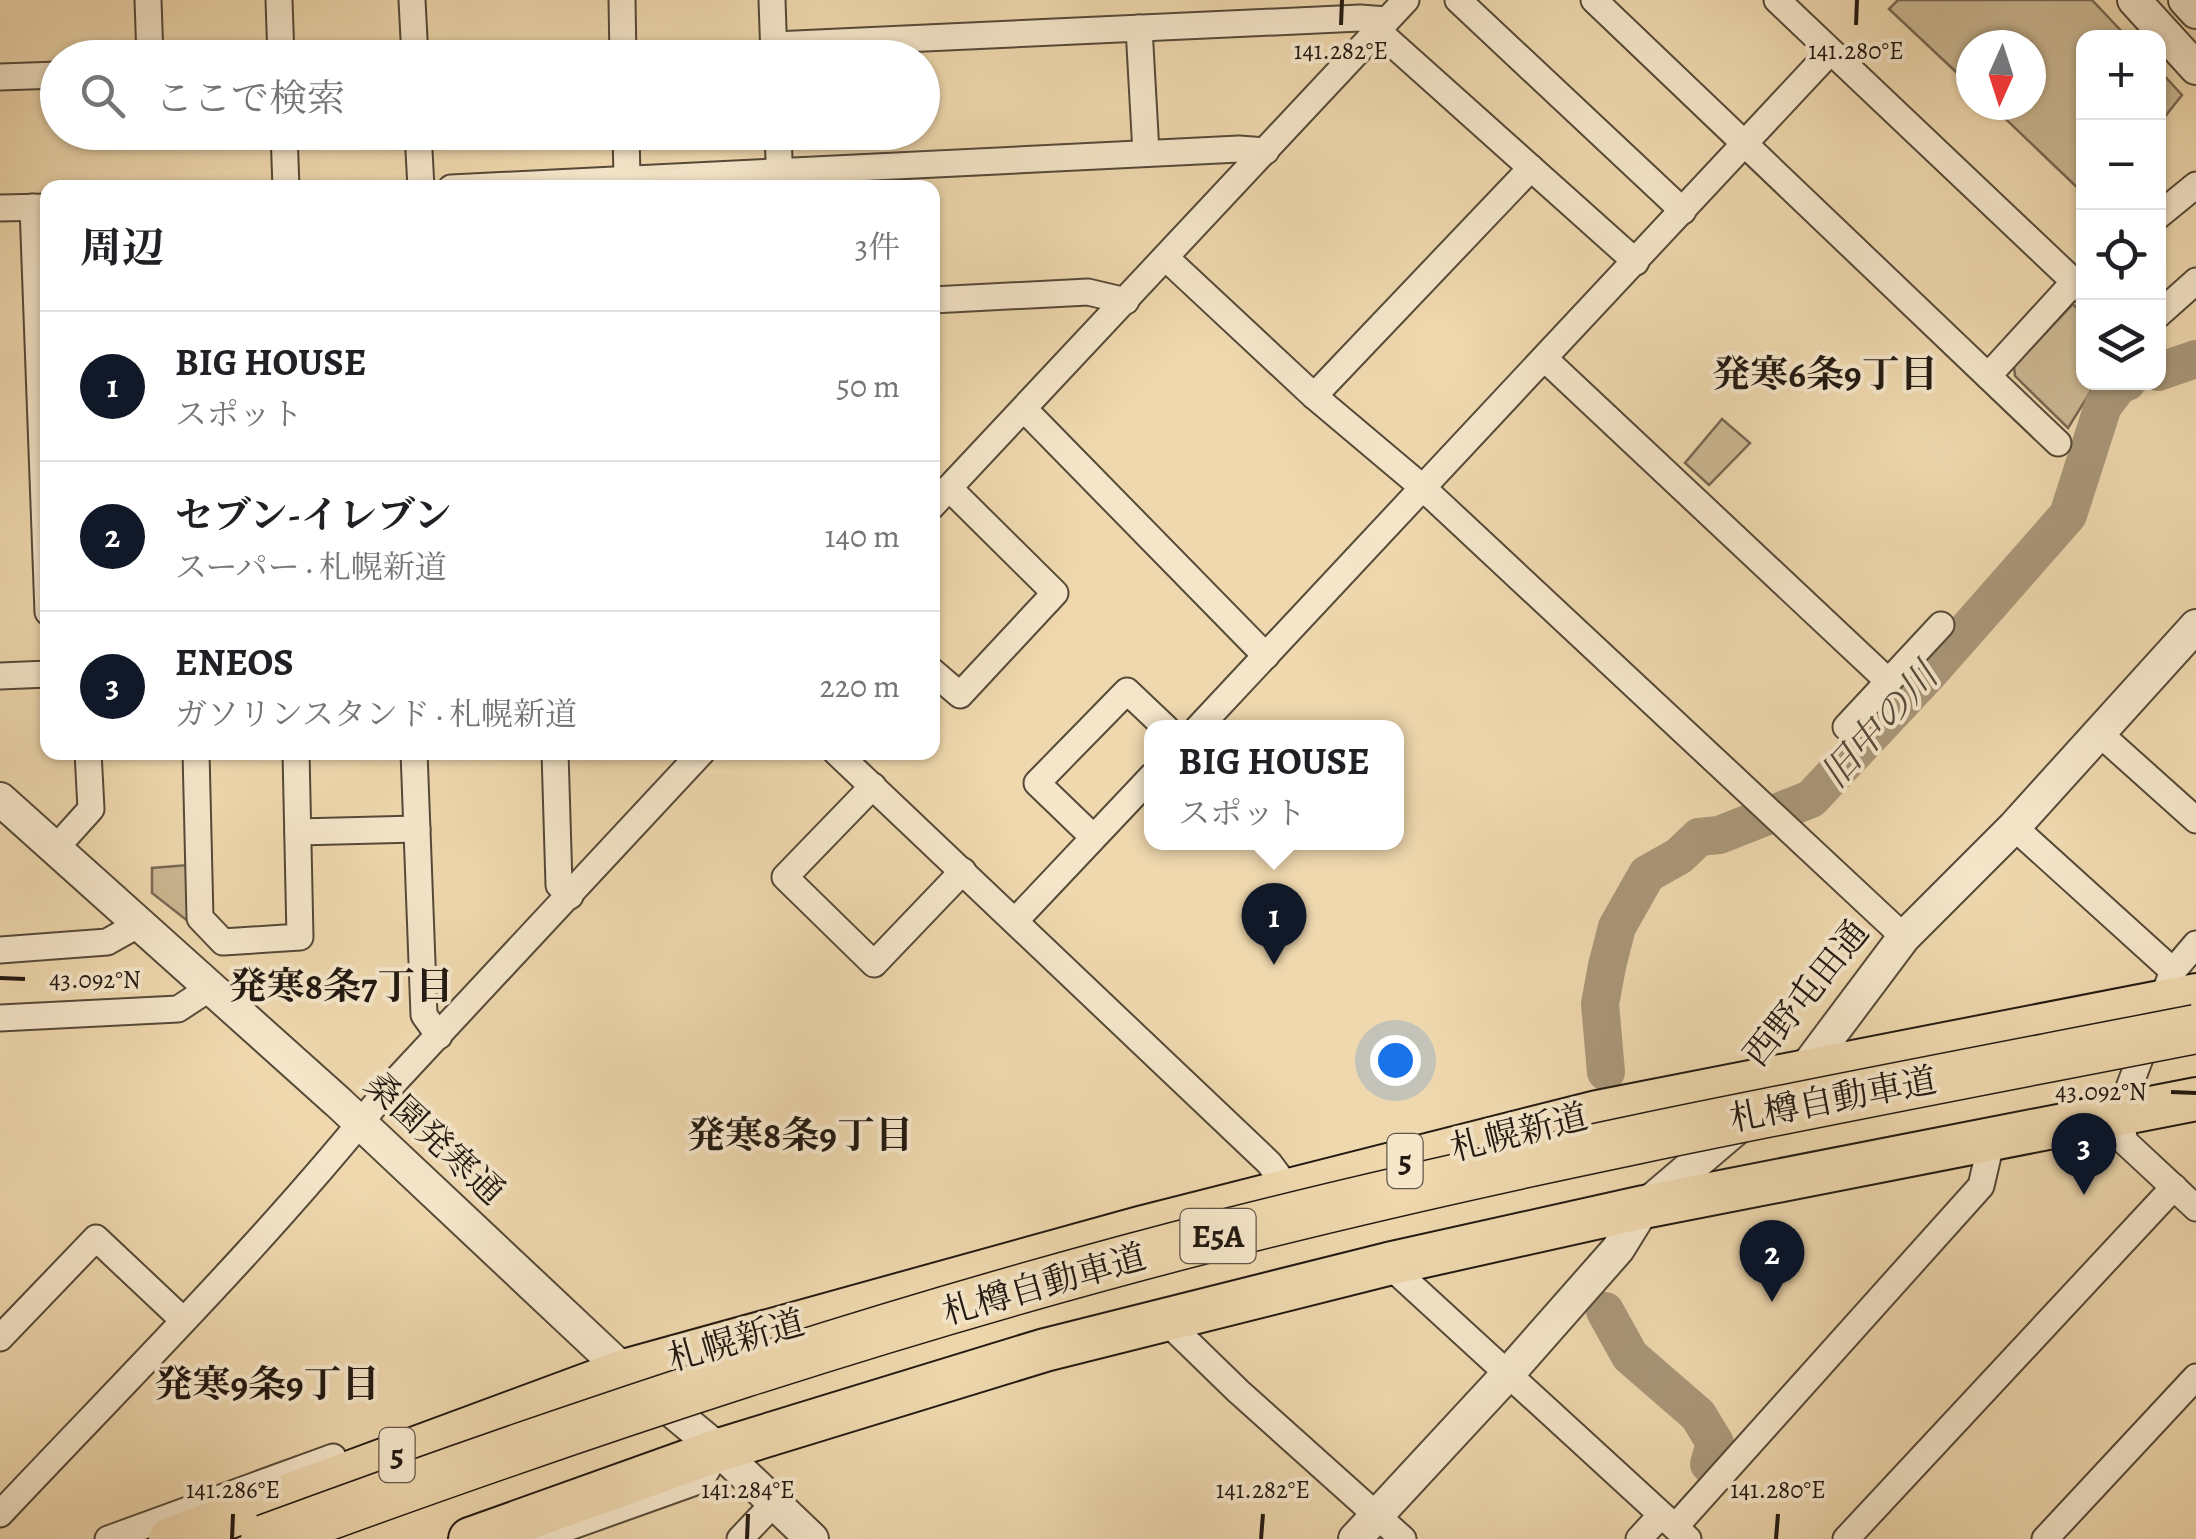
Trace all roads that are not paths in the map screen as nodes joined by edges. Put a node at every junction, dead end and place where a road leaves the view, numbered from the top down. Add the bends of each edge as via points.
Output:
1 (148, 0) edge
2 (278, 0) edge
3 (412, 0) edge
4 (622, 0) edge
5 (772, 0) edge
6 (1406, 0) edge
7 (1458, 0) edge
8 (1594, 0) edge
9 (1777, 0) edge
10 (2134, 0) edge
11 (2185, 0) edge
12 (1304, 10) edge
13 (1241, 12) edge
14 (2196, 12) edge
15 (1382, 25) junction
16 (1139, 28) junction
17 (149, 40) edge
18 (280, 40) edge
19 (414, 40) edge
20 (623, 40) edge
21 (774, 40) edge
22 (940, 41) edge
23 (1830, 52) junction
24 (2196, 68) edge
25 (40, 76) edge
26 (0, 77) edge
27 (1745, 144) junction
28 (285, 150) edge
29 (419, 150) edge
30 (626, 150) edge
31 (779, 150) edge
32 (1266, 151) junction
33 (1146, 153) junction
34 (1531, 168) junction
35 (627, 178) junction
36 (780, 179) edge
37 (286, 180) edge
38 (421, 180) edge
39 (592, 180) edge
40 (2196, 185) edge
41 (40, 207) edge
42 (0, 208) edge
43 (2165, 210) edge
44 (1683, 211) junction
45 (1166, 258) junction
46 (1636, 262) junction
47 (2196, 281) edge
48 (2076, 282) edge
49 (2076, 290) edge
50 (940, 300) edge
51 (1126, 301) junction
52 (2166, 308) edge
53 (1546, 359) junction
54 (1988, 376) junction
55 (1314, 396) junction
56 (1025, 410) junction
57 (2058, 443) dead end
58 (1422, 487) junction
59 (941, 497) edge
60 (1941, 625) dead end
61 (2194, 634) edge
62 (1266, 656) junction
63 (40, 674) edge
64 (0, 676) edge
65 (940, 679) edge
66 (1888, 681) junction
67 (1158, 720) edge
68 (1206, 720) edge
69 (1846, 728) dead end
70 (2099, 733) junction
71 (88, 760) edge
72 (196, 760) edge
73 (296, 760) edge
74 (414, 760) edge
75 (555, 760) edge
76 (695, 760) edge
77 (845, 760) edge
78 (1144, 784) edge
79 (873, 786) junction
80 (0, 799) edge
81 (2196, 820) edge
82 (2014, 827) junction
83 (417, 829) junction
84 (298, 832) junction
85 (1093, 837) junction
86 (56, 849) junction
87 (963, 871) junction
88 (570, 896) junction
89 (1016, 920) junction
90 (138, 924) junction
91 (1904, 937) junction
92 (2196, 944) edge
93 (0, 950) edge
94 (210, 988) junction
95 (2181, 999) edge
96 (0, 1018) edge
97 (439, 1036) junction
98 (2196, 1060) edge
99 (1802, 1073) junction
100 (2196, 1099) edge
101 (2119, 1114) junction
102 (360, 1123) junction
103 (1992, 1139) junction
104 (2174, 1187) junction
105 (1289, 1190) junction
106 (1644, 1206) junction
107 (2196, 1208) edge
108 (1388, 1264) junction
109 (183, 1320) junction
110 (1164, 1320) junction
111 (0, 1338) edge
112 (624, 1371) junction
113 (1507, 1375) junction
114 (2196, 1377) edge
115 (719, 1450) junction
116 (775, 1502) junction
117 (0, 1514) edge
118 (1376, 1514) junction
119 (1675, 1527) edge
120 (108, 1539) edge
121 (170, 1539) edge
122 (265, 1539) edge
123 (350, 1539) edge
124 (470, 1539) edge
125 (536, 1539) edge
126 (740, 1539) edge
127 (812, 1539) edge
128 (1355, 1539) edge
129 (1403, 1539) edge
130 (1639, 1539) edge
131 (1846, 1539) edge
132 (2046, 1539) edge

1 - 17 street
2 - 18 street
3 - 19 street
4 - 20 street
5 - 21 street
6 - 15 street
7 - 44 street
8 - 27 street
9 - 23 street
10 - 24 street
11 - 14 street
12 - 13 street
12 - 15 street
13 - 16 street
15 - 32 street
15 - 34 street
16 - 22 street
16 - 33 street
23 - 27 street
23 - 48 street
25 - 26 street
27 - 44 street
27 - 54 street
28 - 37 street
29 - 38 street
30 - 35 street
31 - 36 street
32 - 33 street
32 - 45 street
33 - 36 street
34 - 46 street
34 - 55 street
35 - 36 street
35 - 39 street
40 - 43 street
41 - 42 street
44 - 46 street
45 - 51 street
45 - 55 street
46 - 53 street
47 - 52 street
49 - 54 street
50 - 51 street via 1088,292
51 - 56 street
53 - 58 street
53 - 66 street
54 - 57 street
55 - 58 street
56 - 59 street
56 - 62 street
58 - 62 street
58 - 91 street
59 - 65 street via 1055,592 960,696
60 - 66 street
61 - 70 street, 西野屯田通
62 - 68 street
63 - 64 street
66 - 69 street
67 - 85 street via 1127,691 1037,784
70 - 81 street
70 - 82 street, 西野屯田通
71 - 86 street via 91,809
72 - 84 street via 200,918 223,942 300,936
73 - 84 street
74 - 83 street
75 - 88 street via 559,885
76 - 88 street
77 - 79 street
78 - 85 street
79 - 87 street
79 - 87 street via 785,877 874,964
80 - 86 street, 桑園発寒通
82 - 91 street, 西野屯田通
82 - 95 street
83 - 84 street
83 - 97 street via 424,1016
85 - 89 street
86 - 90 street, 桑園発寒通
87 - 89 street
88 - 97 street
89 - 105 street via 1269,1163
90 - 93 street via 107,942
90 - 94 street, 桑園発寒通
91 - 99 street, 西野屯田通
92 - 95 street
94 - 96 street via 178,1009
94 - 102 street, 桑園発寒通
95 - 99 highway, 札幌新道 / 5
95 - 101 street
95 - 122 highway, 札樽自動車道 / E5A, bridge via 1228,1233 974,1302 698,1387
97 - 102 street
98 - 123 highway, 札樽自動車道 / E5A via 1660,1166 1235,1264 706,1418
99 - 105 highway, 札幌新道 / 5 via 1597,1112
99 - 106 street, 西野屯田通
100 - 101 highway
101 - 103 highway
101 - 104 street via 2125,1142
102 - 109 street
102 - 112 street, 桑園発寒通
103 - 106 highway
103 - 119 street via 1981,1186
104 - 107 street
104 - 131 street
105 - 112 highway, 札幌新道 / 5
106 - 108 highway
106 - 113 street, 西野屯田通 via 1618,1250
108 - 110 highway
108 - 113 street
109 - 111 street via 96,1238
109 - 117 street
110 - 115 highway
110 - 118 street
112 - 115 street, 桑園発寒通
112 - 120 street via 583,1365
112 - 121 highway, 札幌新道 / 5
113 - 118 street, 西野屯田通
113 - 119 street
114 - 132 street
115 - 116 street, 桑園発寒通
115 - 124 highway
115 - 125 street via 701,1480
116 - 126 street
116 - 127 street, 桑園発寒通
118 - 128 street, 西野屯田通
118 - 129 street
119 - 130 street

